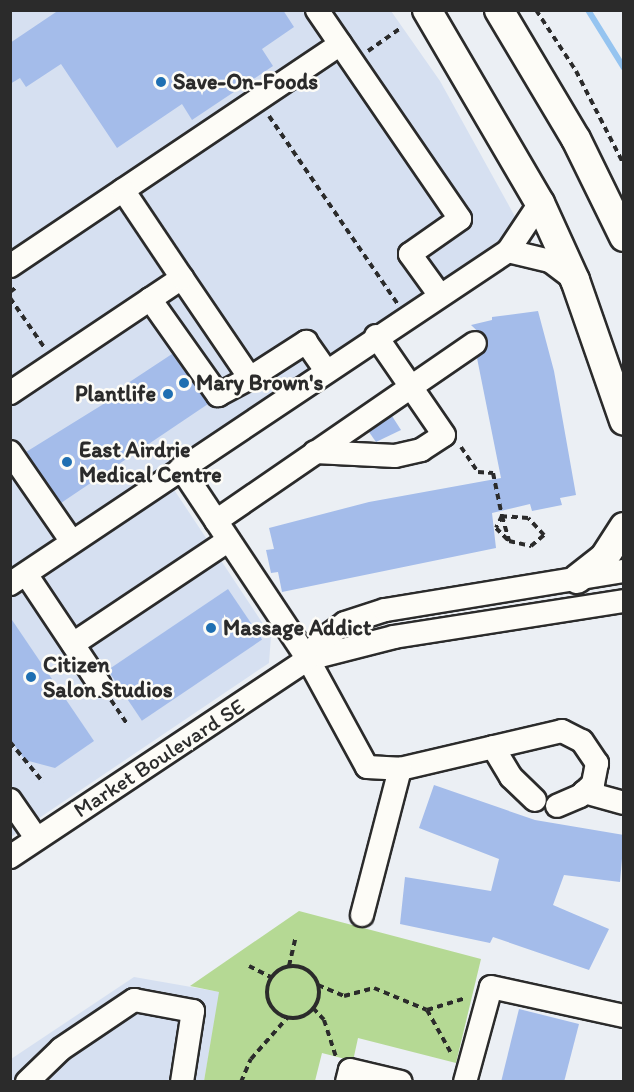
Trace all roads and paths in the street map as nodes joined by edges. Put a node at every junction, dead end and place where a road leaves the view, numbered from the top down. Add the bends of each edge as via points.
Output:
1 (317, 10) edge
2 (427, 10) edge
3 (499, 10) edge
4 (536, 10) edge
5 (340, 44) junction
6 (257, 100) junction
7 (624, 165) edge
8 (123, 190) junction
9 (540, 203) junction
10 (624, 237) edge
11 (508, 251) junction
12 (10, 266) edge
13 (182, 278) junction
14 (575, 280) junction
15 (439, 294) junction
16 (10, 298) edge
17 (150, 299) junction
18 (406, 316) junction
19 (376, 336) junction
20 (475, 343) dead end
21 (55, 363) junction
22 (326, 370) junction
23 (249, 378) junction
24 (411, 387) junction
25 (10, 393) edge
26 (624, 421) edge
27 (444, 435) junction
28 (10, 452) edge
29 (315, 452) junction
30 (181, 468) junction
31 (502, 516) junction
32 (216, 521) junction
33 (624, 527) edge
34 (229, 540) junction
35 (508, 541) junction
36 (72, 542) junction
37 (624, 571) edge
38 (18, 579) edge
39 (577, 579) junction
40 (624, 601) edge
41 (73, 644) junction
42 (308, 659) junction
43 (100, 685) joint
44 (127, 724) dead end
45 (10, 742) edge
46 (493, 747) junction
47 (400, 769) junction
48 (43, 782) dead end
49 (585, 792) junction
50 (10, 800) edge
51 (624, 803) edge
52 (37, 839) junction
53 (10, 857) edge
54 (362, 915) dead end
55 (297, 936) dead end
56 (249, 966) dead end
57 (289, 966) junction
58 (271, 977) junction
59 (318, 985) junction
60 (488, 999) junction
61 (313, 1008) junction
62 (427, 1010) junction
63 (624, 1016) edge
64 (287, 1018) junction
65 (450, 1062) dead end
66 (342, 1072) edge
67 (10, 1074) edge
68 (20, 1082) edge
69 (27, 1082) edge
70 (182, 1082) edge
71 (241, 1082) edge
72 (401, 1082) edge
73 (465, 1082) edge

1 - 5 street
2 - 9 main road
3 - 10 main road via 576,139
4 - 7 path via 576,71
5 - 6 street
5 - 15 street via 460,219 410,254
6 - 8 street
6 - 18 path
8 - 12 street
8 - 13 street
9 - 11 street
9 - 14 main road
11 - 14 street via 549,261
11 - 15 street
13 - 17 street
13 - 23 street
14 - 26 main road
15 - 18 street
16 - 21 path
17 - 21 street
17 - 23 street via 218,395
18 - 19 street
19 - 22 street
19 - 24 street
20 - 24 street
21 - 25 street
22 - 23 street via 306,342
22 - 30 street
24 - 27 street
24 - 29 street
27 - 29 street via 421,450 395,456
27 - 31 path via 459,443 478,472 493,473
28 - 36 street
29 - 32 street
30 - 32 street
30 - 36 street
31 - 35 path
31 - 35 path via 496,528
31 - 35 path via 528,518 544,535 531,546
32 - 34 street
33 - 39 main road via 604,558
34 - 41 street
34 - 42 street
36 - 38 street
37 - 39 street, Market Boulevard SE
38 - 41 street
39 - 42 street, Market Boulevard SE via 367,615 345,623 320,642
40 - 42 street, Market Boulevard SE via 394,637
41 - 43 street
42 - 47 street via 367,768
42 - 52 street, Market Boulevard SE
43 - 44 path
45 - 48 path
46 - 47 street
46 - 49 street via 511,777 546,803
46 - 49 street via 562,731 582,741 597,763 593,784
47 - 54 street
49 - 51 street
50 - 52 street
52 - 53 street, Market Boulevard SE
55 - 57 path
56 - 58 path
57 - 58 path
57 - 59 path via 310,972
58 - 64 path via 268,1002
59 - 61 path
59 - 62 path via 344,996 374,988
60 - 62 path via 451,999
60 - 63 street via 491,987
60 - 73 street
61 - 64 path via 304,1016
61 - 66 path via 324,1020
62 - 65 path via 452,1053
64 - 71 path via 251,1059
66 - 72 street via 350,1070
67 - 68 street
69 - 70 street via 61,1049 134,1000 193,1011

